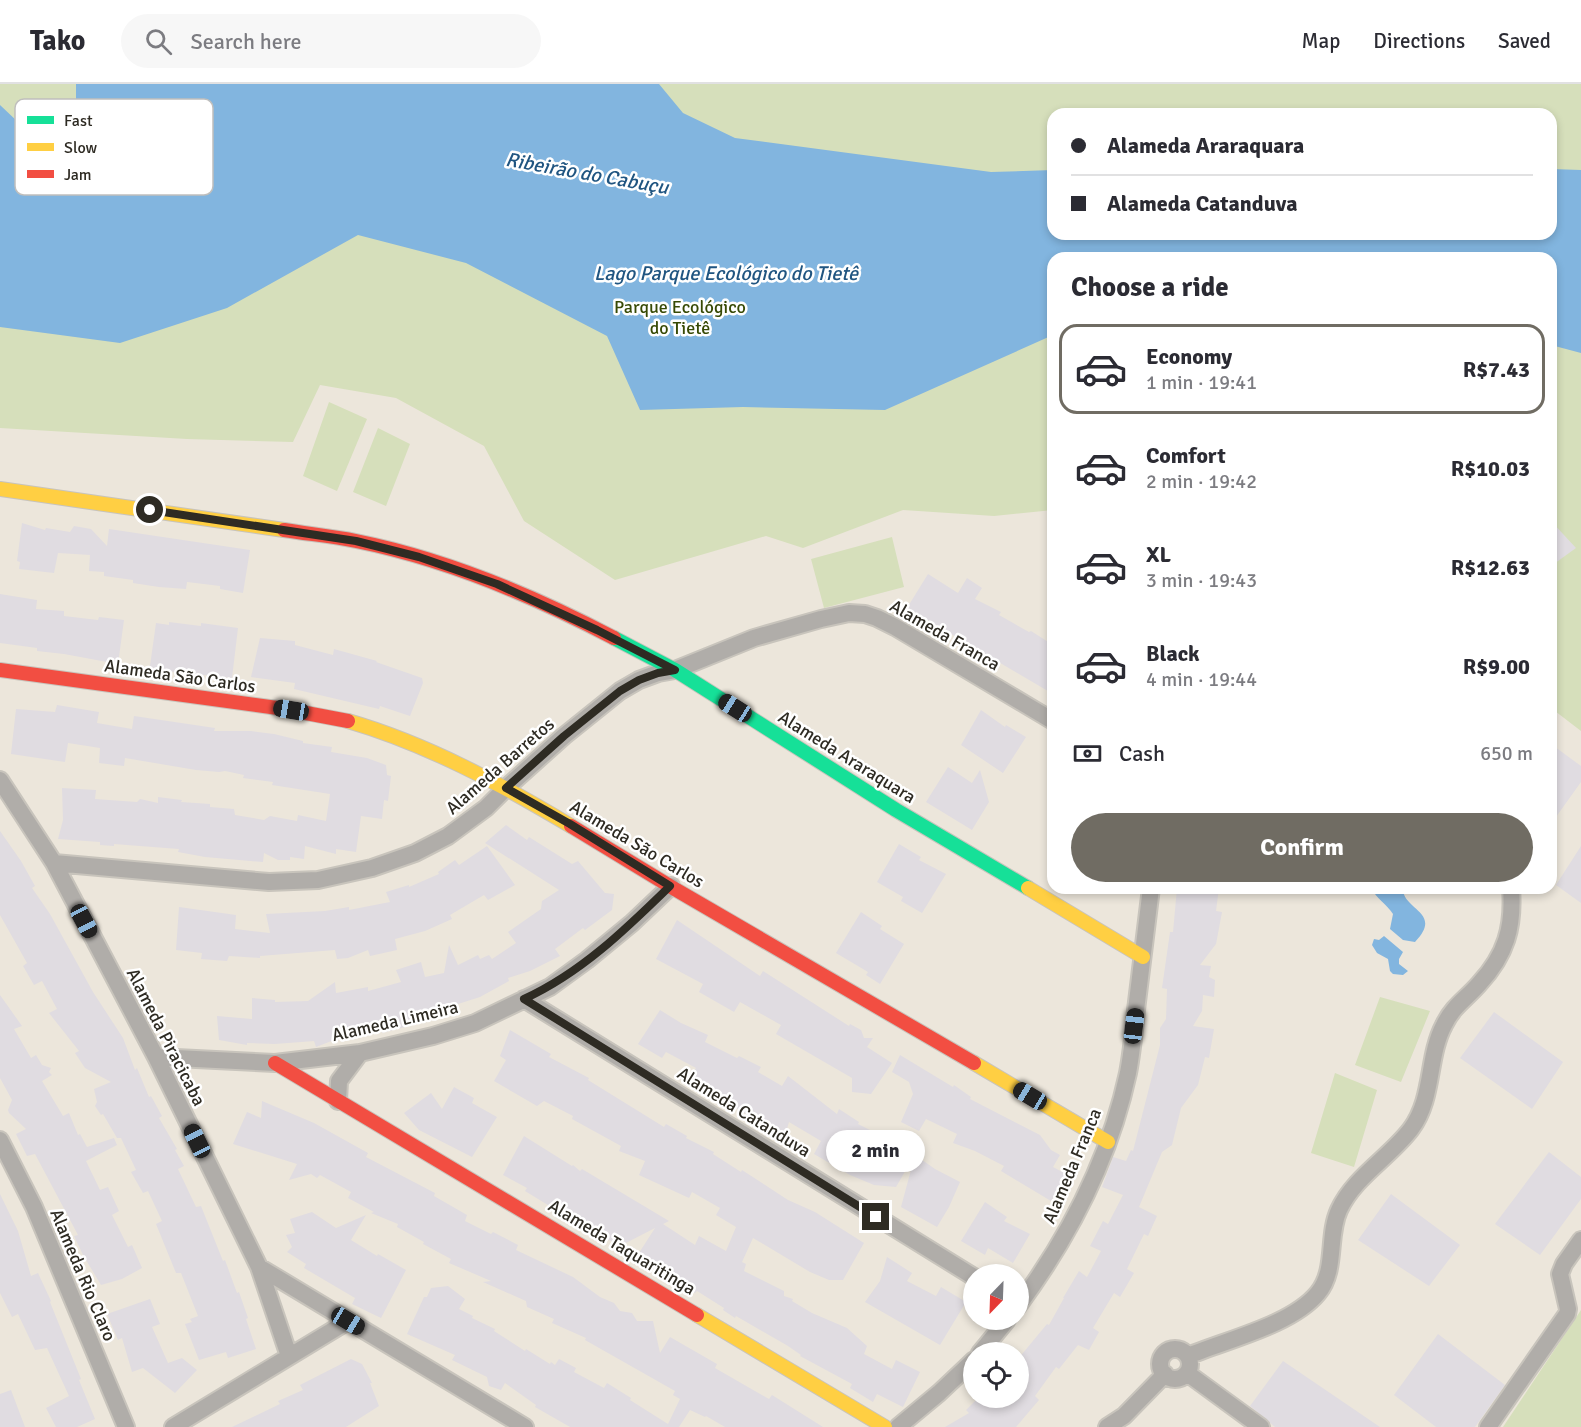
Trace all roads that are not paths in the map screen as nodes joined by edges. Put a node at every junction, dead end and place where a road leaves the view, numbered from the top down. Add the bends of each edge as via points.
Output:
1 (0, 489) edge
2 (0, 670) edge
3 (675, 670) junction
4 (1047, 717) edge
5 (0, 780) edge
6 (506, 788) junction
7 (54, 863) junction
8 (670, 886) junction
9 (1150, 894) edge
10 (1512, 894) edge
11 (1143, 957) junction
12 (524, 999) junction
13 (360, 1053) junction
14 (156, 1057) junction
15 (275, 1063) junction
16 (338, 1101) junction
17 (0, 1140) edge
18 (1108, 1142) junction
19 (1581, 1240) edge
20 (259, 1267) junction
21 (963, 1270) edge
22 (1029, 1291) edge
23 (348, 1321) junction
24 (999, 1330) edge
25 (989, 1342) edge
26 (289, 1356) junction
27 (1188, 1356) junction
28 (963, 1371) edge
29 (1187, 1373) junction
30 (1166, 1374) junction
31 (1123, 1422) edge
32 (126, 1427) edge
33 (173, 1427) edge
34 (525, 1427) edge
35 (885, 1427) edge
36 (898, 1427) edge
37 (1107, 1427) edge
38 (1261, 1427) edge
39 (1488, 1427) edge

1 - 3 street, Alameda Araraquara via 278,528 398,552 497,584
2 - 6 street, Alameda São Carlos via 314,714 413,743
3 - 4 street, Alameda Franca via 754,638 822,619 865,614 895,627
3 - 6 street, Alameda Barretos via 639,680 620,691
3 - 11 street, Alameda Araraquara via 896,810
5 - 7 street, Alameda Piracicaba
6 - 7 street, Alameda Barretos via 448,836 415,853 318,880 269,882
6 - 8 street, Alameda São Carlos
7 - 14 street, Alameda Piracicaba
8 - 12 street, Alameda Limeira via 587,960 550,987
8 - 18 street, Alameda São Carlos
9 - 11 street, Alameda Franca
10 - 27 street via 1509,935 1496,964 1456,1004 1443,1026 1425,1101 1412,1128 1352,1190 1339,1210 1320,1292 1283,1320
11 - 18 street, Alameda Franca via 1128,1072
12 - 13 street, Alameda Limeira via 475,1023
12 - 21 street, Alameda Catanduva
13 - 15 street, Alameda Limeira
13 - 16 street via 339,1081
14 - 15 street, Alameda Limeira
14 - 20 street, Alameda Piracicaba
15 - 16 street, Alameda Taquaritinga
16 - 35 street, Alameda Taquaritinga
17 - 32 street, Alameda Rio Claro via 34,1207
18 - 22 street, Alameda Franca via 1079,1207
19 - 39 street via 1560,1274 1567,1314
20 - 23 street
20 - 26 street, Alameda Piracicaba
23 - 26 street
23 - 34 street
24 - 25 street
26 - 33 street
27 - 29 street
27 - 30 street via 1181,1350 1164,1353 1160,1366
28 - 36 street
29 - 30 street via 1175,1378
29 - 38 street
30 - 31 street
31 - 37 street

